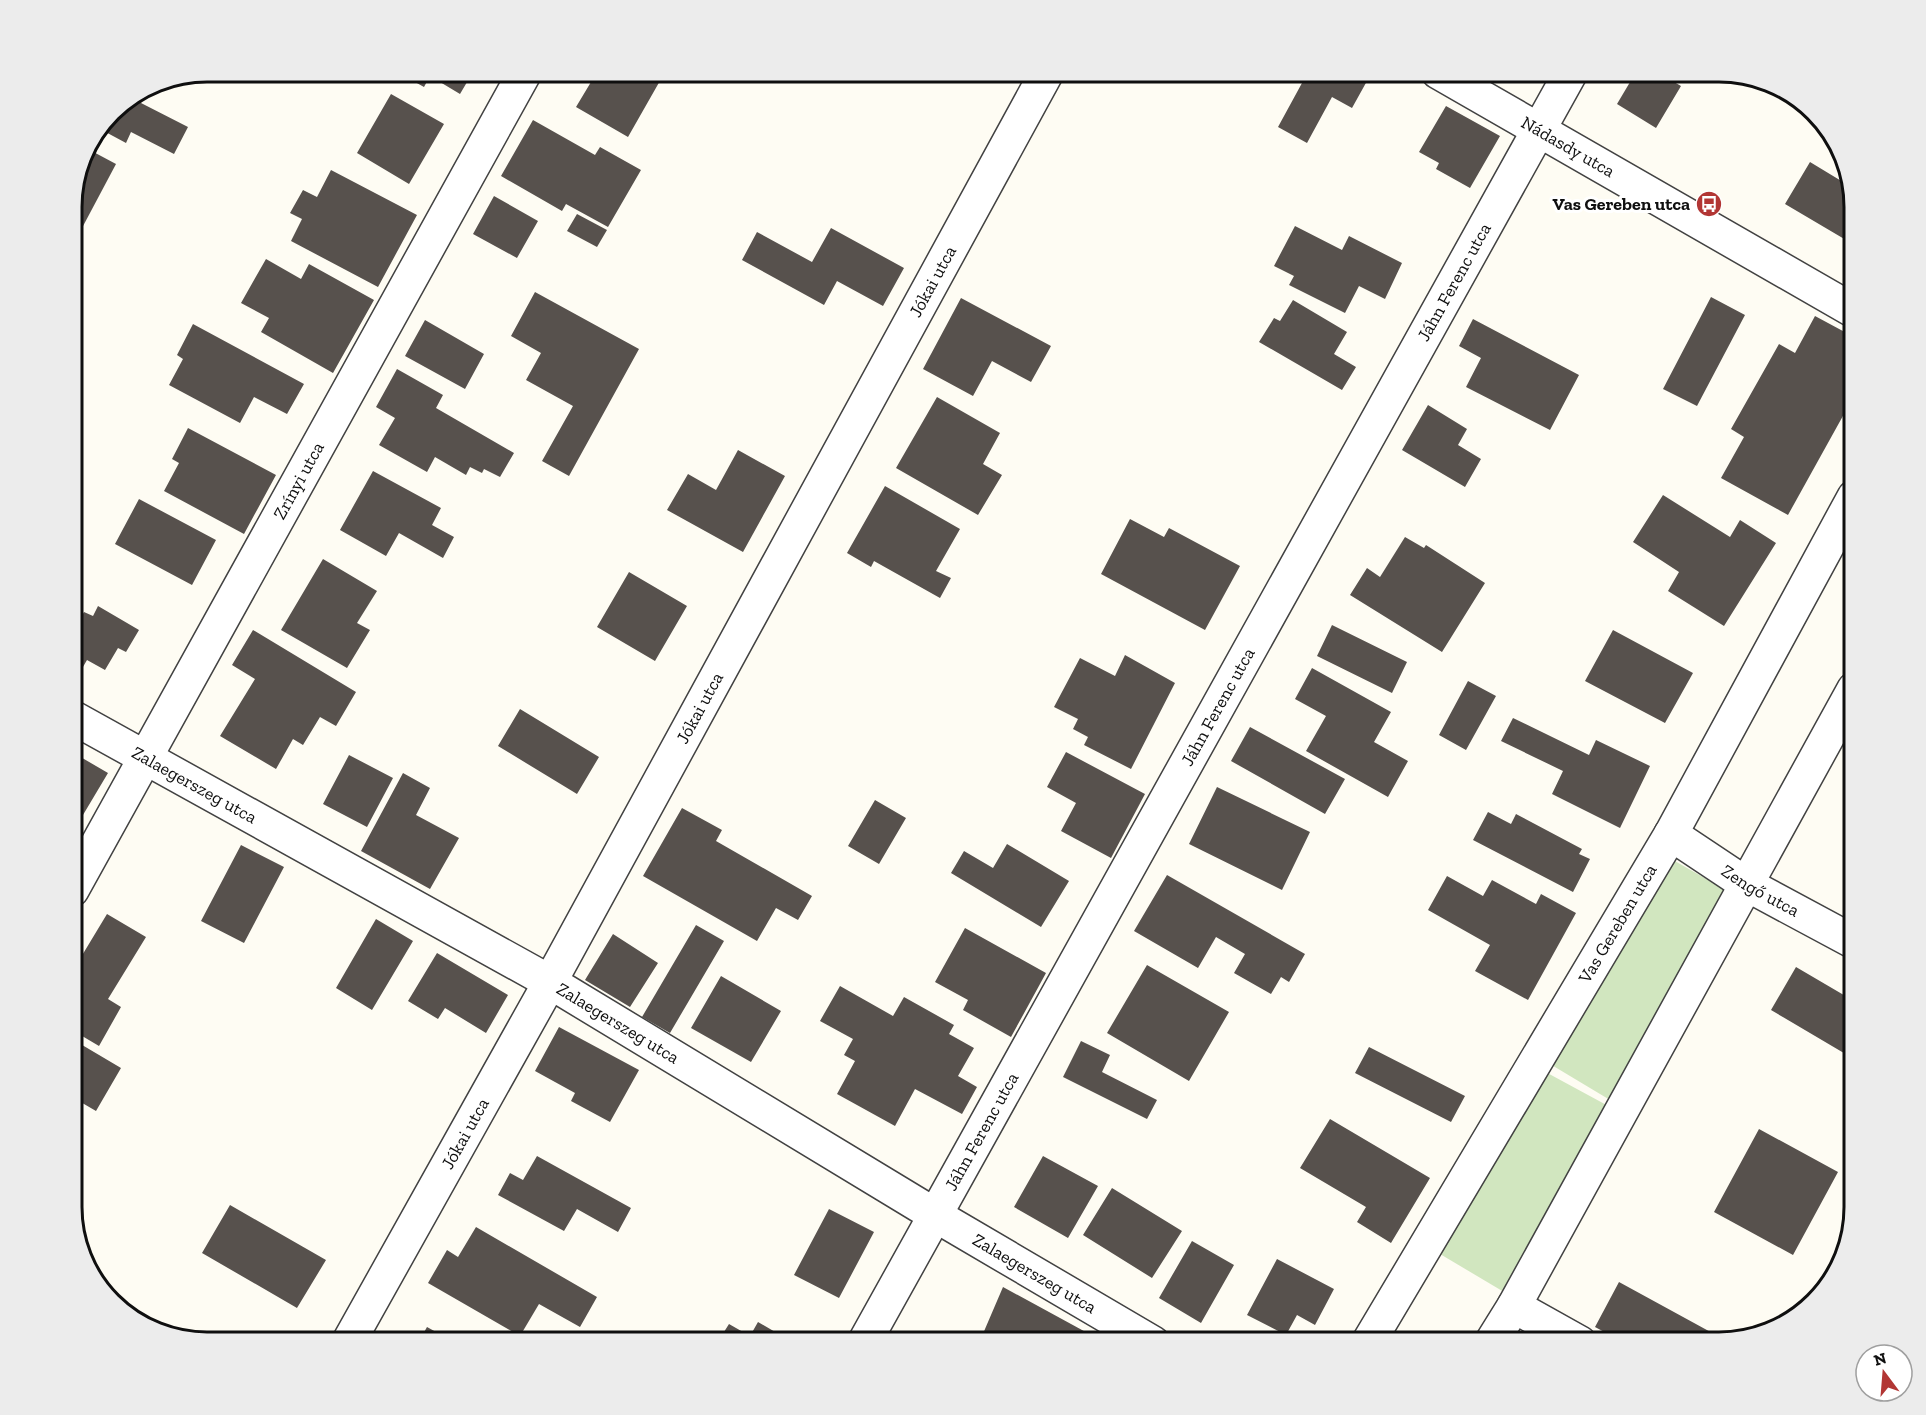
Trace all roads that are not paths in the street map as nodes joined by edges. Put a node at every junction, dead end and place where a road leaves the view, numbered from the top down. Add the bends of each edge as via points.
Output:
1 (519, 82) edge
2 (1042, 82) edge
3 (1455, 82) edge
4 (1565, 82) edge
5 (1538, 130) junction
6 (1844, 305) edge
7 (1844, 514) edge
8 (1844, 707) edge
9 (83, 723) edge
10 (144, 758) junction
11 (1671, 834) junction
12 (83, 870) edge
13 (1746, 884) junction
14 (1844, 937) edge
15 (550, 982) junction
16 (934, 1215) junction
17 (1514, 1306) junction
18 (354, 1332) edge
19 (870, 1332) edge
20 (1134, 1332) edge
21 (1375, 1332) edge
22 (1498, 1332) edge
23 (1560, 1332) edge

1 - 10 street, Zrínyi utca
2 - 15 street, Jókai utca
3 - 5 street, Nádasdy utca
4 - 5 street, Jáhn Ferenc utca
5 - 6 street, Nádasdy utca
5 - 16 street, Jáhn Ferenc utca
7 - 11 street, Vas Gereben utca
8 - 13 street
9 - 10 street, Zalaegerszeg utca
10 - 12 street, Zrínyi utca
10 - 15 street, Zalaegerszeg utca
11 - 13 street, Zengő utca
11 - 21 street, Vas Gereben utca
13 - 14 street, Zengő utca
13 - 17 street
15 - 16 street, Zalaegerszeg utca
15 - 18 street, Jókai utca
16 - 19 street, Jáhn Ferenc utca
16 - 20 street, Zalaegerszeg utca
17 - 22 street
17 - 23 street

